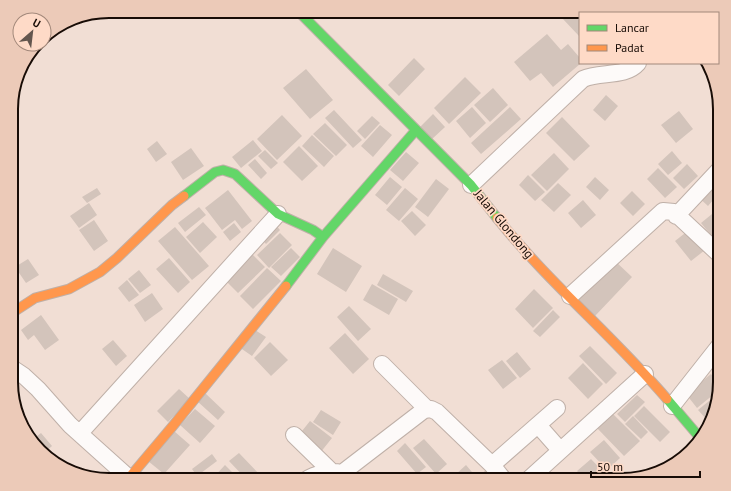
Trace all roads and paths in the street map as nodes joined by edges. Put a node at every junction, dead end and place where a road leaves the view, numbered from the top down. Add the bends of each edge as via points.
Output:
1 (305, 18) edge
2 (637, 64) edge
3 (416, 130) junction
4 (713, 176) edge
5 (471, 185) junction
6 (278, 214) junction
7 (676, 216) junction
8 (323, 237) junction
9 (713, 249) edge
10 (570, 296) junction
11 (18, 309) edge
12 (713, 354) edge
13 (382, 364) dead end
14 (18, 371) edge
15 (646, 374) junction
16 (672, 406) junction
17 (557, 408) dead end
18 (427, 409) junction
19 (538, 425) junction
20 (80, 433) junction
21 (697, 434) edge
22 (294, 435) dead end
23 (560, 450) junction
24 (492, 465) junction
25 (123, 473) edge
26 (135, 473) edge
27 (340, 473) edge
28 (345, 473) edge
29 (498, 473) edge
30 (535, 473) edge

1 - 3 street, Jalan Glondong
2 - 5 street via 628,71 591,75 583,79
3 - 5 street, Jalan Glondong
3 - 8 street
4 - 7 street
5 - 10 street, Jalan Glondong via 516,243
6 - 8 street
6 - 11 street via 235,174 223,170 215,172 172,205 100,272 69,289 35,298
6 - 20 street
7 - 9 street
7 - 10 street via 674,212 663,211
8 - 26 street
10 - 15 street, Jalan Glondong
12 - 16 street
13 - 18 street
14 - 20 street
15 - 16 street, Jalan Glondong
15 - 23 street
16 - 21 street, Jalan Glondong
17 - 19 street
18 - 24 street via 437,412
18 - 28 street
19 - 23 street
19 - 24 street
20 - 25 street
22 - 27 street
23 - 30 street
24 - 29 street

